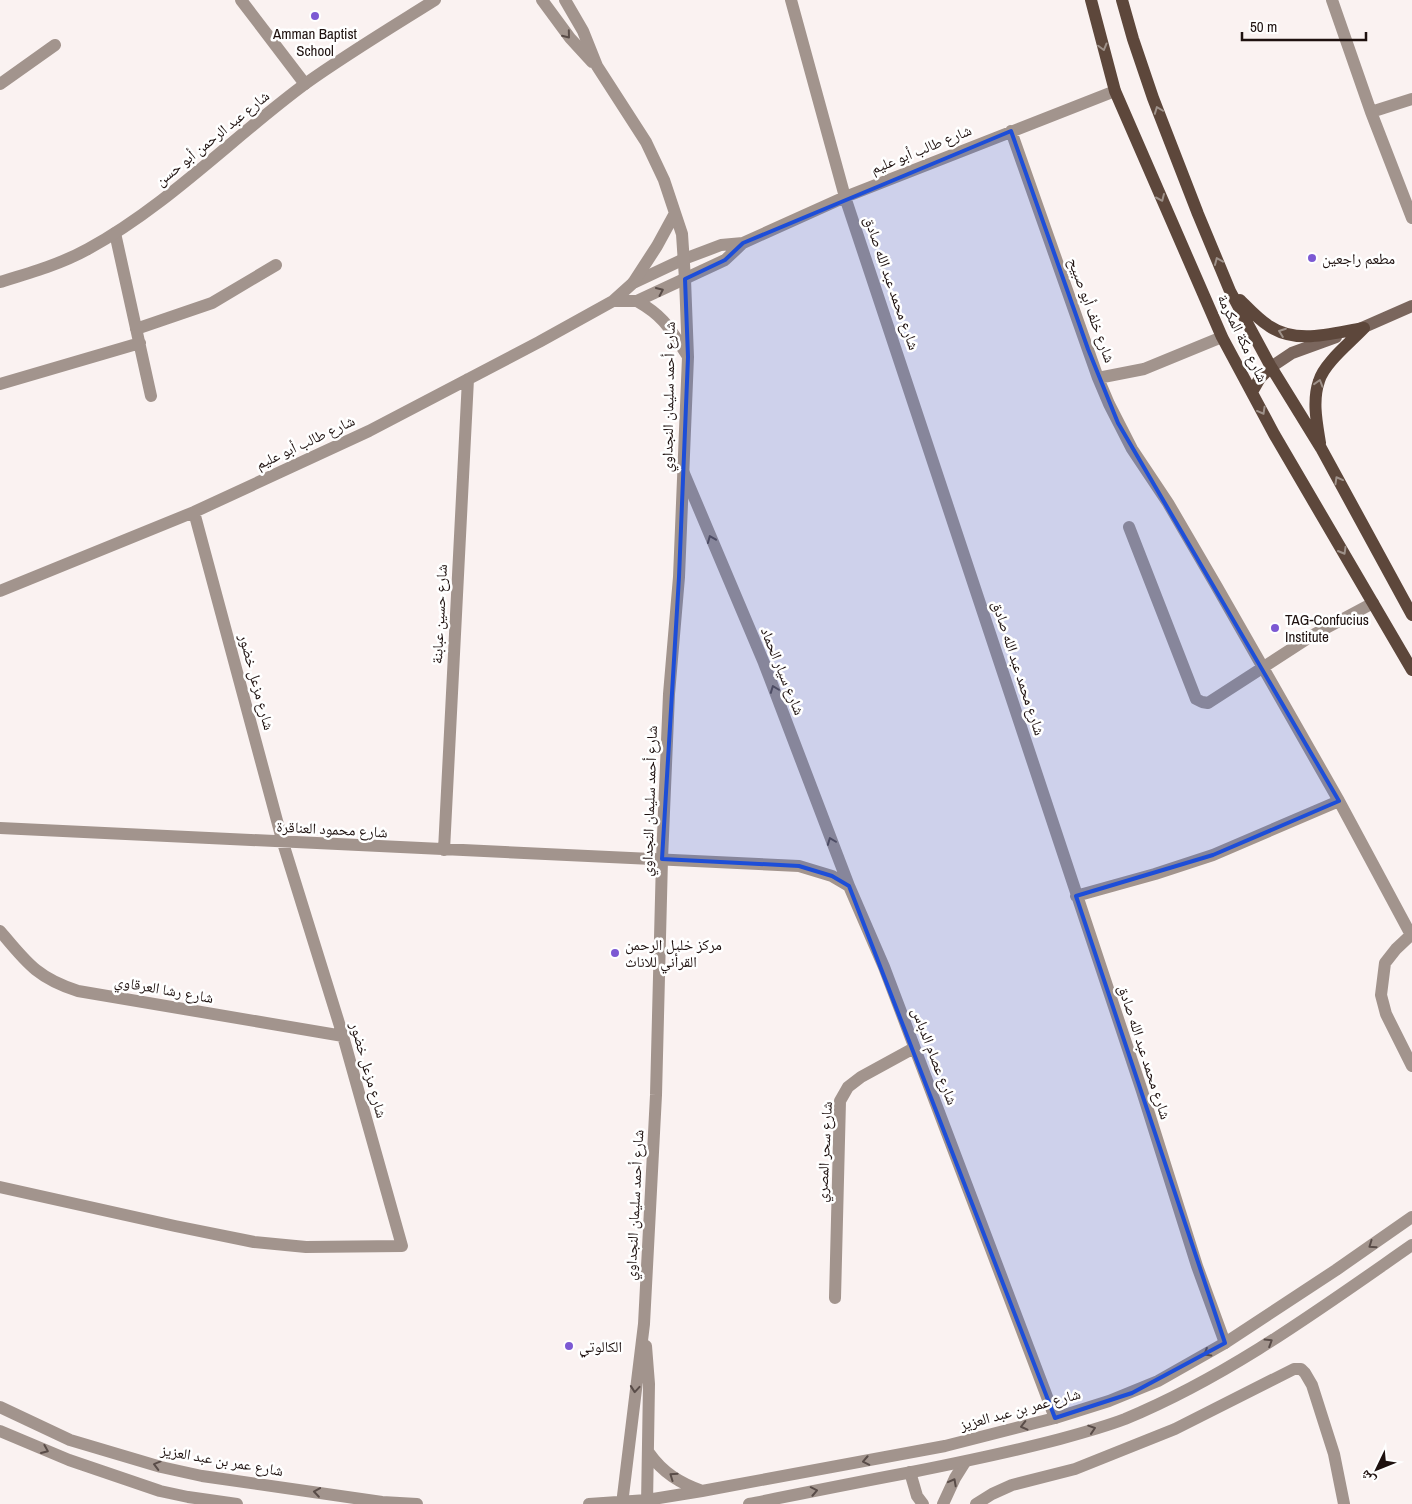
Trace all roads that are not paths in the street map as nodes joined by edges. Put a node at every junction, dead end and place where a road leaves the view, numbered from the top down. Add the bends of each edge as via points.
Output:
1 (241, 0) edge
2 (435, 0) edge
3 (542, 0) edge
4 (565, 0) edge
5 (791, 0) edge
6 (1091, 0) edge
7 (1122, 0) edge
8 (1332, 0) edge
9 (54, 44) dead end
10 (597, 66) junction
11 (0, 84) edge
12 (305, 84) junction
13 (1115, 91) junction
14 (1412, 99) edge
15 (1371, 112) junction
16 (1011, 131) junction
17 (845, 197) junction
18 (675, 213) junction
19 (1412, 218) edge
20 (115, 233) junction
21 (743, 243) junction
22 (684, 258) junction
23 (276, 265) dead end
24 (685, 279) junction
25 (0, 282) edge
26 (632, 283) junction
27 (1230, 291) junction
28 (613, 301) junction
29 (637, 301) junction
30 (1412, 306) edge
31 (1364, 328) junction
32 (136, 329) junction
33 (1222, 337) junction
34 (140, 343) junction
35 (688, 357) junction
36 (1271, 367) junction
37 (1098, 378) junction
38 (468, 379) junction
39 (0, 384) edge
40 (1252, 392) junction
41 (151, 396) dead end
42 (1321, 448) junction
43 (683, 470) junction
44 (194, 512) junction
45 (1129, 527) dead end
46 (0, 591) edge
47 (1373, 603) junction
48 (1412, 615) edge
49 (1262, 667) junction
50 (1412, 670) edge
51 (1339, 801) junction
52 (0, 828) edge
53 (283, 843) junction
54 (444, 850) junction
55 (662, 859) junction
56 (848, 886) junction
57 (1076, 896) junction
58 (0, 931) edge
59 (1411, 935) edge
60 (343, 1036) junction
61 (914, 1048) junction
62 (1412, 1066) edge
63 (0, 1187) edge
64 (1412, 1217) edge
65 (1412, 1245) edge
66 (835, 1298) dead end
67 (644, 1324) junction
68 (1225, 1343) junction
69 (0, 1408) edge
70 (1055, 1418) junction
71 (0, 1431) edge
72 (649, 1453) junction
73 (965, 1462) junction
74 (910, 1472) junction
75 (702, 1491) junction
76 (647, 1502) edge
77 (622, 1503) edge
78 (237, 1504) edge
79 (418, 1504) edge
80 (589, 1504) edge
81 (749, 1504) edge
82 (923, 1504) edge
83 (943, 1504) edge
84 (976, 1504) edge
85 (1344, 1504) edge

1 - 12 street
2 - 12 street, شارع عبد الرحمن أبو حسن
3 -> 10 street via 570,38
4 - 10 street via 583,31
5 - 17 street, شارع محمد عبد الله صادق
6 -> 13 main road, شارع مكة المكرمة
27 -> 7 main road, شارع مكة المكرمة via 1154,98
8 - 15 street
9 - 11 street
10 - 18 street, شارع أحمد سليمان النجداوي via 646,142
12 - 20 street, شارع عبد الرحمن أبو حسن
13 - 16 street, شارع طالب أبو عليم
13 -> 33 main road, شارع مكة المكرمة
14 - 15 street
15 - 19 street
16 - 17 street, شارع طالب أبو عليم
16 - 37 street, شارع خلف أبو صبيح
17 - 21 street, شارع طالب أبو عليم
17 - 57 street, شارع محمد عبد الله صادق
18 - 22 street, شارع أحمد سليمان النجداوي via 682,234
18 - 26 street
20 - 25 street, شارع عبد الرحمن أبو حسن via 67,259
20 - 32 street
21 - 22 street, شارع طالب أبو عليم via 721,245
21 - 24 street, شارع طالب أبو عليم via 725,260
22 - 24 street, شارع أحمد سليمان النجداوي
22 - 26 street, شارع طالب أبو عليم
23 - 32 street via 212,303
29 -> 24 street, شارع طالب أبو عليم
24 - 35 street, شارع أحمد سليمان النجداوي
26 - 28 street, شارع طالب أبو عليم
31 -> 27 main road via 1309,337 1282,333 1269,327
27 - 36 main road, شارع مكة المكرمة
28 - 29 street, شارع طالب أبو عليم
28 - 38 street, شارع طالب أبو عليم
29 - 35 street via 664,320
30 - 31 main road
31 - 36 main road via 1303,348
42 -> 31 main road via 1316,402 1319,380 1332,361
32 - 34 street
33 - 37 street, شارع خلف أبو صبيح via 1144,369
33 - 40 main road, شارع مكة المكرمة
34 - 39 street
34 - 41 street
35 - 43 street, شارع أحمد سليمان النجداوي
36 - 40 main road
36 - 42 main road, شارع مكة المكرمة
37 - 49 street via 1132,448 1191,541
38 - 44 street, شارع طالب أبو عليم via 369,431
38 - 54 street, شارع حسين عبابنة
40 -> 47 main road, شارع مكة المكرمة
48 -> 42 main road, شارع مكة المكرمة
43 - 55 street, شارع أحمد سليمان النجداوي
56 -> 43 street, شارع سيار الحماد via 764,663
44 - 46 street, شارع طالب أبو عليم
44 - 53 street, شارع مزعل خضور
45 - 49 street via 1196,699 1208,702
47 - 49 street
47 - 50 main road, شارع مكة المكرمة
49 - 51 street
51 - 57 street via 1213,855
51 - 59 street
52 - 53 street, شارع محمود العناقرة
53 - 54 street, شارع محمود العناقرة
53 - 60 street, شارع مزعل خضور
54 - 55 street, شارع محمود العناقرة
55 - 56 street via 799,866 832,876
55 - 67 street, شارع أحمد سليمان النجداوي via 656,1095
56 - 61 street, شارع عصام الدباس via 884,967
57 - 68 street, شارع محمد عبد الله صادق
58 - 60 street, شارع رشا العرقاوي via 30,966 54,982 78,991
59 - 62 street via 1385,963 1381,995 1386,1014
60 - 63 street, شارع مزعل خضور via 402,1246 306,1247 254,1242
61 - 66 street, شارع سحر المصري via 861,1077 848,1087 840,1100
61 - 70 street, شارع عصام الدباس
64 -> 68 street, شارع عمر بن عبد العزيز
73 -> 65 street via 1088,1431 1152,1407 1239,1361
67 - 72 street, شارع أحمد سليمان النجداوي via 649,1384
67 -> 77 street, شارع أحمد سليمان النجداوي
68 -> 70 street, شارع عمر بن عبد العزيز via 1132,1393
79 -> 69 street, شارع عمر بن عبد العزيز via 382,1502 161,1467 70,1440
70 -> 75 street, شارع عمر بن عبد العزيز via 945,1446
71 -> 78 street via 69,1460 160,1491
75 -> 72 street via 669,1475
72 - 76 street, شارع أحمد سليمان النجداوي
73 - 74 street
83 -> 73 street
81 -> 74 street
74 - 82 street via 917,1496
75 - 76 street, شارع عمر بن عبد العزيز
76 - 77 street, شارع عمر بن عبد العزيز
77 - 80 street, شارع عمر بن عبد العزيز
84 - 85 street via 1012,1485 1075,1469 1175,1429 1298,1369 1305,1373 1312,1386 1334,1454

